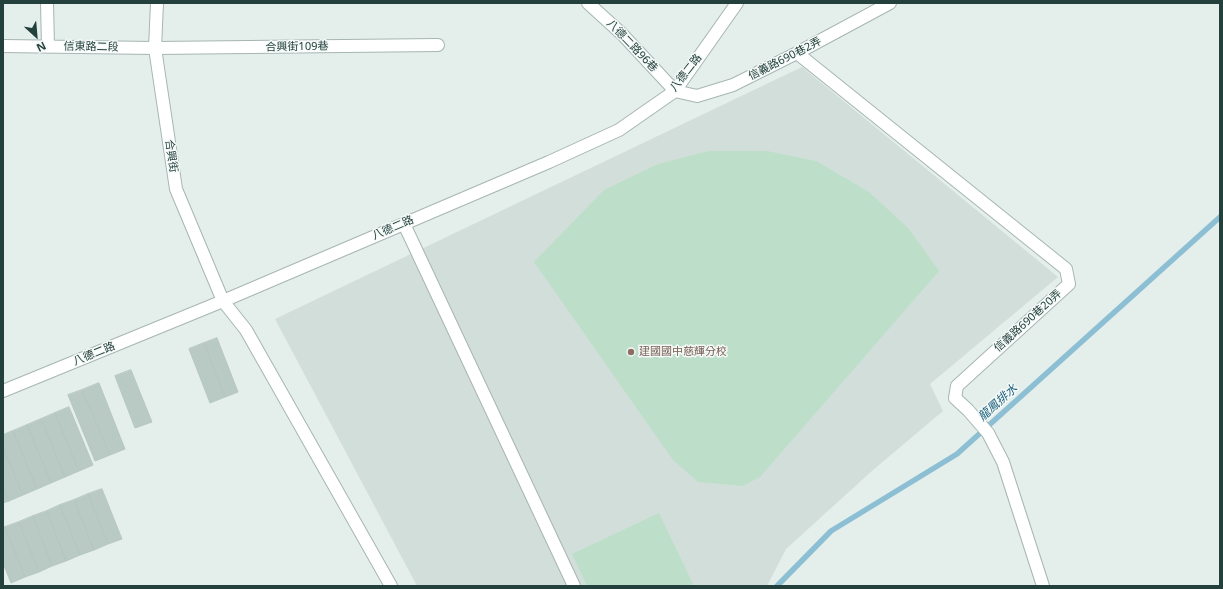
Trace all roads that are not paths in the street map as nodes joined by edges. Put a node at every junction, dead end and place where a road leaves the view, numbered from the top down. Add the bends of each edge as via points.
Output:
1 (47, 3) edge
2 (157, 3) edge
3 (588, 3) edge
4 (737, 3) edge
5 (890, 3) edge
6 (438, 45) dead end
7 (3, 46) edge
8 (48, 47) junction
9 (155, 48) junction
10 (797, 53) junction
11 (675, 91) junction
12 (404, 224) junction
13 (223, 301) junction
14 (3, 391) edge
15 (391, 586) edge
16 (574, 586) edge
17 (1043, 586) edge

1 - 8 street
2 - 9 street, 合興街
3 - 11 street, 八德二路96巷 via 622,34
4 - 11 street, 八德二路
5 - 10 street, 信義路690巷2弄
6 - 9 street, 合興街109巷
7 - 8 street, 信東路二段
8 - 9 street, 信東路二段
9 - 13 street, 合興街 via 176,189
10 - 11 street, 信義路690巷2弄 via 733,85 697,96
10 - 17 street, 信義路690巷20弄 via 1066,269 1069,284 957,386 955,398 988,433 1003,462
11 - 12 street, 八德二路 via 619,130
12 - 13 street, 八德二路
12 - 16 street
13 - 14 street, 八德二路
13 - 15 street, 合興街 via 246,330

